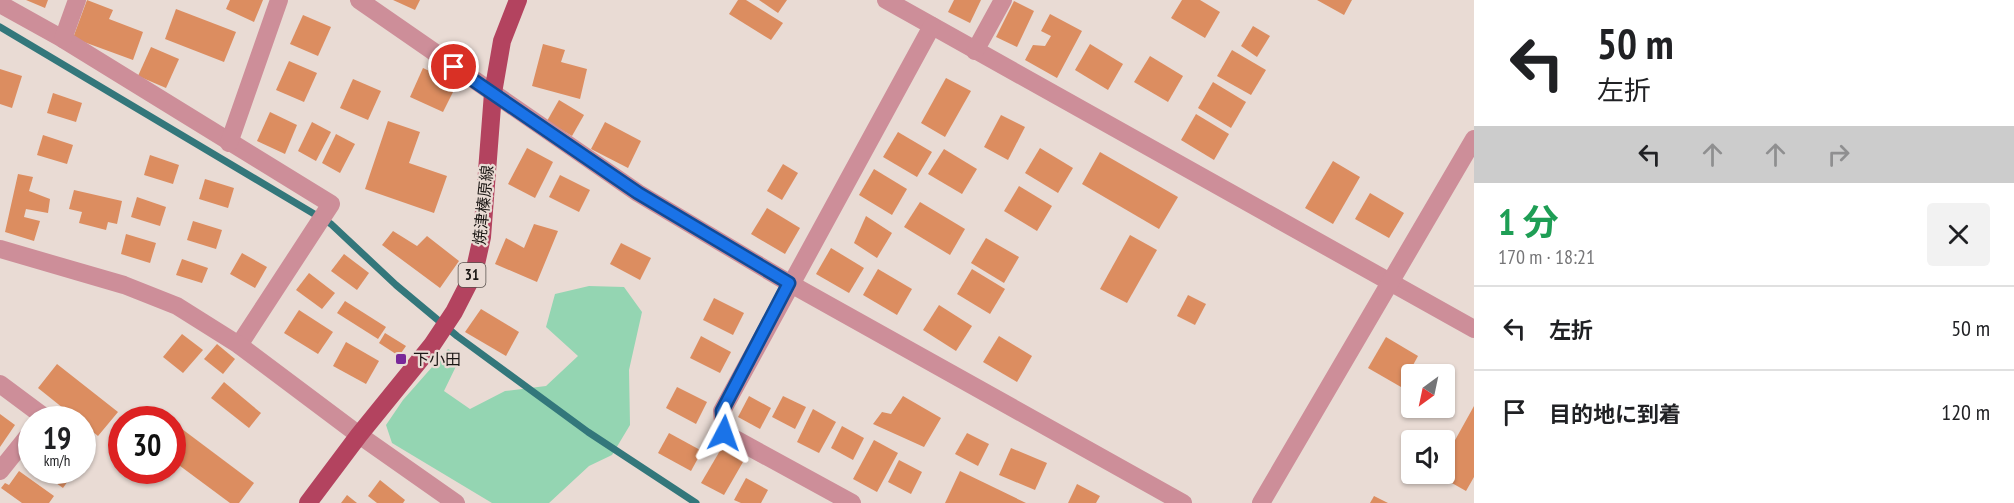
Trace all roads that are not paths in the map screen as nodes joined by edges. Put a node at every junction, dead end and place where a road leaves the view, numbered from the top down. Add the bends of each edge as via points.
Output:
1 (77, 0) edge
2 (279, 0) edge
3 (359, 0) edge
4 (518, 0) edge
5 (886, 0) edge
6 (1003, 0) edge
7 (0, 4) edge
8 (932, 26) junction
9 (63, 39) junction
10 (975, 51) junction
11 (493, 93) junction
12 (1474, 139) edge
13 (229, 143) junction
14 (0, 249) edge
15 (1390, 280) junction
16 (789, 283) junction
17 (1474, 329) edge
18 (239, 345) junction
19 (0, 384) edge
20 (30, 406) edge
21 (358, 435) junction
22 (18, 448) edge
23 (0, 471) edge
24 (308, 503) edge
25 (456, 503) edge
26 (852, 503) edge
27 (1183, 503) edge
28 (1261, 503) edge

1 - 9 street
2 - 13 street
3 - 11 street
4 - 11 main road, 焼津榛原線 / 31 via 502,41
5 - 8 street
6 - 10 street
7 - 9 street
8 - 10 street
8 - 16 street
9 - 13 street
10 - 15 street
11 - 16 street via 638,193
11 - 21 main road, 焼津榛原線 / 31 via 482,237 474,273 432,345
12 - 15 street
13 - 18 street via 331,204
14 - 18 street via 124,285 166,302
15 - 17 street
15 - 28 street
16 - 26 street via 722,411 724,433
16 - 27 street
18 - 21 street
19 - 20 street
21 - 24 main road, 焼津榛原線 / 31
21 - 25 street
22 - 23 street

